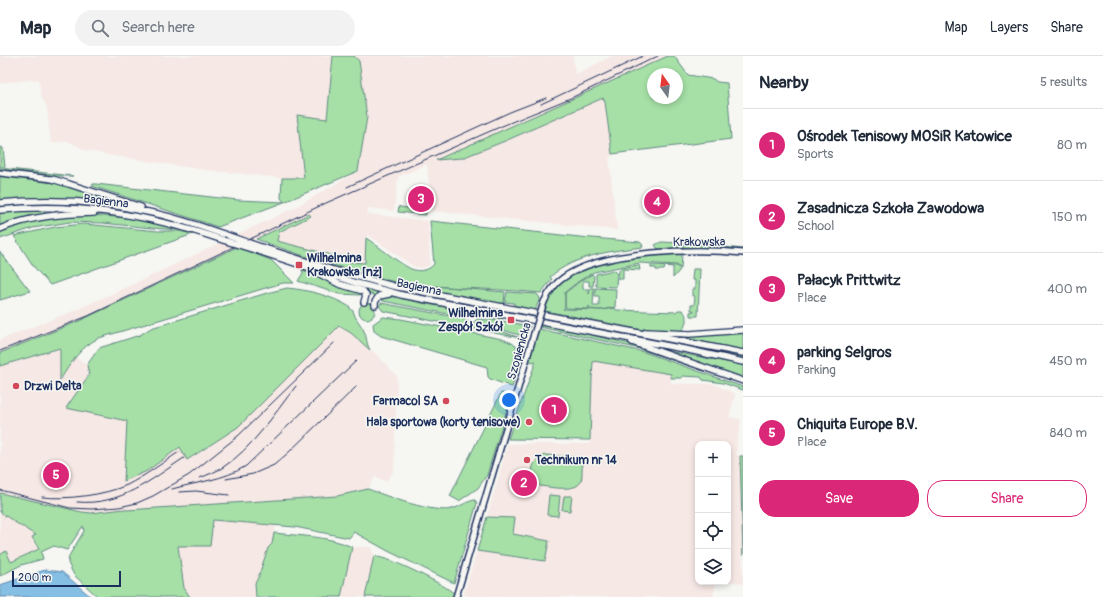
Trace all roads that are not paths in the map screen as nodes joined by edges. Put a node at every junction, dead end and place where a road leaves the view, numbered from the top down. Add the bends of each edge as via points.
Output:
1 (0, 173) edge
2 (52, 179) joint
3 (0, 203) edge
4 (0, 210) edge
5 (116, 213) junction
6 (153, 213) junction
7 (0, 229) edge
8 (225, 237) junction
9 (256, 248) junction
10 (654, 253) joint
11 (743, 253) edge
12 (313, 269) junction
13 (402, 295) junction
14 (364, 302) dead end
15 (375, 305) dead end
16 (743, 330) edge
17 (626, 331) junction
18 (611, 335) junction
19 (743, 353) edge
20 (743, 362) edge
21 (743, 381) edge
22 (458, 596) edge

1 - 2 street
2 - 6 main road
3 - 6 main road, Bagienna via 63,201 111,205
4 - 5 main road, Bagienna via 55,208
5 - 7 main road via 47,216
5 - 8 main road, Bagienna
6 - 8 main road, Bagienna
8 - 9 main road, Bagienna, bridge
9 - 12 main road, Bagienna
9 - 17 main road, Bagienna via 393,286
10 - 11 street, Krakowska
10 - 22 street, Szopienicka, bridge via 594,263 557,282 550,291 534,334
12 - 13 main road, Bagienna
12 - 14 main road via 339,284 363,291 366,295
13 - 15 main road via 383,294 377,298
13 - 18 main road, Bagienna
16 - 17 main road via 690,334
17 - 19 main road, Bagienna
18 - 20 main road, Bagienna
18 - 21 main road

